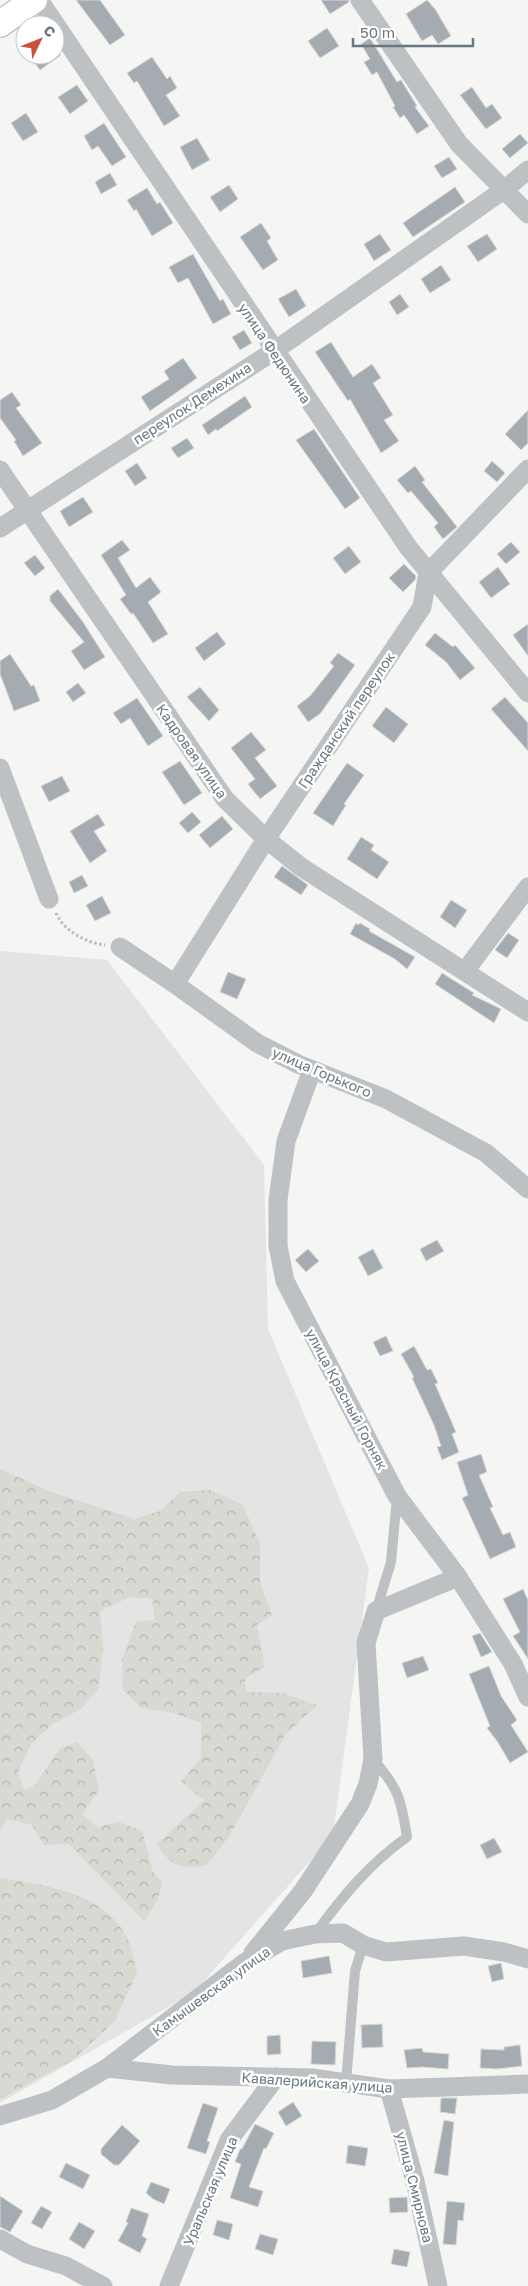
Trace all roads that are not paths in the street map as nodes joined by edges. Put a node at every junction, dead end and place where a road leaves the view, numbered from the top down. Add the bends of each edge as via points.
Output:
1 (34, 0) edge
2 (39, 0) edge
3 (360, 0) edge
4 (0, 24) edge
5 (528, 170) edge
6 (505, 189) junction
7 (528, 214) edge
8 (274, 351) junction
9 (528, 469) edge
10 (0, 470) edge
11 (27, 508) junction
12 (0, 528) edge
13 (428, 573) junction
14 (528, 694) edge
15 (0, 768) edge
16 (266, 839) junction
17 (528, 886) edge
18 (49, 899) road end
19 (120, 947) road end
20 (465, 971) junction
21 (175, 984) junction
22 (528, 1012) edge
23 (312, 1070) junction
24 (528, 1189) edge
25 (397, 1496) junction
26 (458, 1577) junction
27 (376, 1611) junction
28 (528, 1697) edge
29 (373, 1759) junction
30 (315, 1934) junction
31 (363, 1945) junction
32 (528, 1959) edge
33 (244, 1964) junction
34 (107, 2068) junction
35 (276, 2077) junction
36 (346, 2083) junction
37 (528, 2084) edge
38 (389, 2089) junction
39 (0, 2116) edge
40 (0, 2239) edge
41 (103, 2286) edge
42 (169, 2286) edge
43 (438, 2286) edge

1 - 4 street
2 - 8 street, улица Федюнина
3 - 6 street via 459,144
5 - 6 street, переулок Демехина
6 - 7 street
6 - 8 street, переулок Демехина
8 - 11 street, переулок Демехина
8 - 13 street, улица Федюнина
9 - 13 street
10 - 11 street, Кадровая улица
11 - 12 street, переулок Демехина
11 - 16 street, Кадровая улица via 225,799
13 - 14 street, улица Федюнина
13 - 16 street, Гражданский переулок via 422,607
15 - 18 street
16 - 20 street, Кадровая улица via 301,867
16 - 21 street, Гражданский переулок
17 - 20 street
19 - 21 street, улица Горького
20 - 22 street, Кадровая улица
21 - 23 street, улица Горького via 257,1044
23 - 24 street, улица Горького via 386,1099 486,1153
23 - 25 street, улица Красный Горняк via 286,1140 278,1200 280,1255 285,1281
25 - 26 street, улица Красный Горняк
25 - 27 lane via 391,1562
26 - 27 street
26 - 28 street, улица Красный Горняк via 513,1664
27 - 29 street via 366,1643
29 - 30 lane via 399,1794 407,1837 368,1868
29 - 33 street via 360,1804 303,1891
30 - 31 street, Камышевская улица via 342,1933
30 - 33 street, Камышевская улица via 282,1941
31 - 32 street, Камышевская улица via 386,1952 464,1946
31 - 36 lane via 355,1971
33 - 34 street, Камышевская улица
34 - 35 street, Кавалерийская улица via 172,2075
34 - 39 street, Камышевская улица via 52,2100
35 - 36 street, Кавалерийская улица
35 - 42 street, Уральская улица via 229,2140
36 - 38 street, Кавалерийская улица
37 - 38 street, Кавалерийская улица
38 - 43 street, улица Смирнова via 415,2181
40 - 41 street via 27,2254 66,2266

